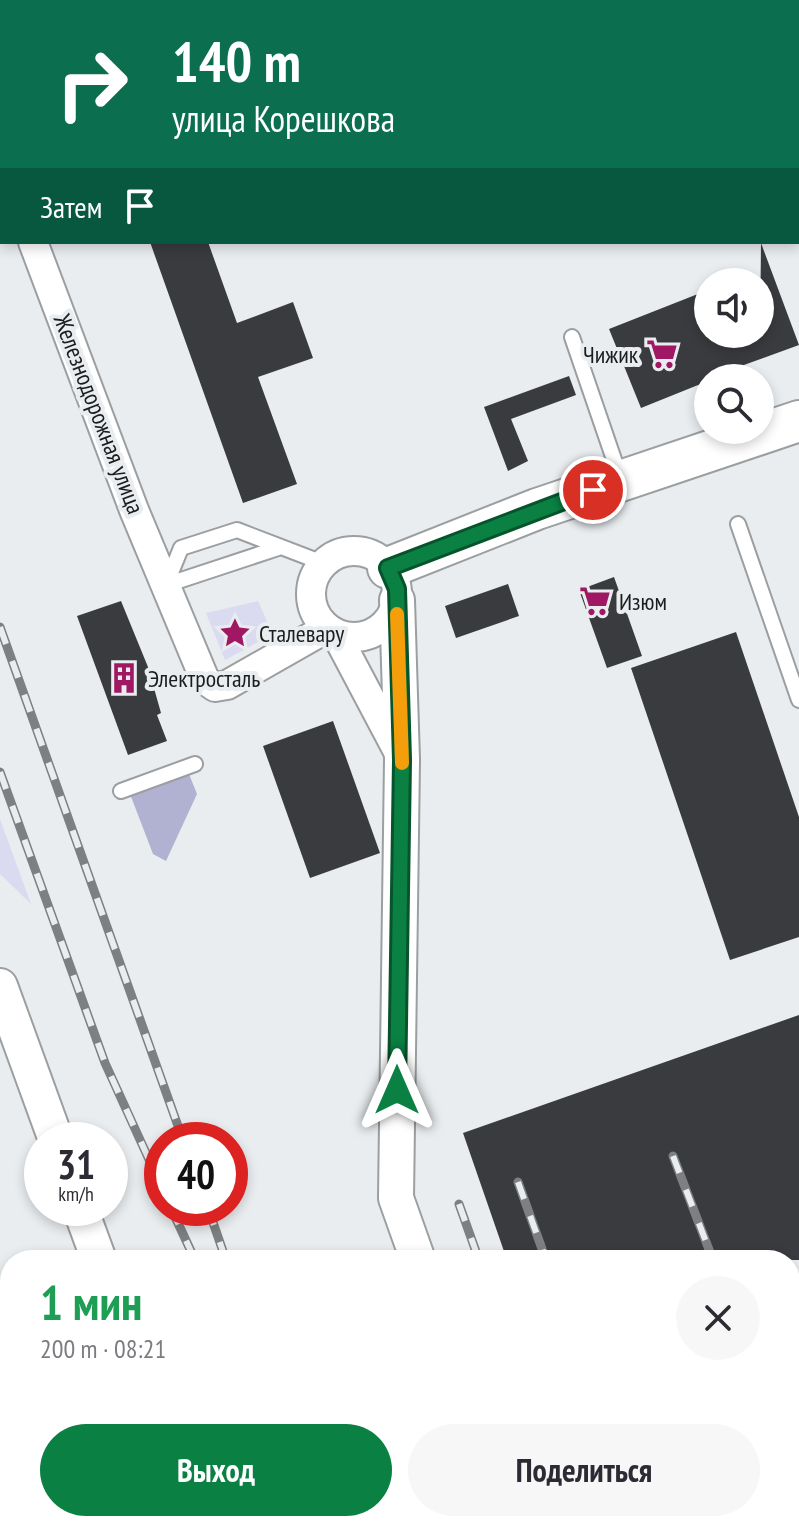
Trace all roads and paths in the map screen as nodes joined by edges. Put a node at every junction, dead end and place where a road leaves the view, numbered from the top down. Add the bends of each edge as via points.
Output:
1 (34, 244) edge
2 (572, 337) dead end
3 (799, 421) edge
4 (621, 481) junction
5 (738, 524) dead end
6 (278, 548) junction
7 (323, 563) junction
8 (392, 584) junction
9 (166, 585) junction
10 (332, 631) junction
11 (799, 700) edge
12 (402, 760) junction
13 (195, 764) dead end
14 (121, 791) dead end
15 (0, 986) edge
16 (49, 1122) edge
17 (87, 1226) edge
18 (95, 1250) edge
19 (414, 1250) edge

1 - 9 street, Железнодорожная улица
2 - 4 lane
3 - 4 main road
4 - 8 main road
5 - 11 lane
6 - 7 lane
6 - 9 lane
6 - 9 lane via 237,530 181,548
7 - 8 street via 357,551 369,554
7 - 10 street via 310,597 313,609
8 - 10 street via 388,620 371,634
8 - 12 street
9 - 10 street, Железнодорожная улица via 198,669 215,687
10 - 12 street
12 - 19 street via 396,1198
13 - 14 lane
15 - 16 street
17 - 18 street

